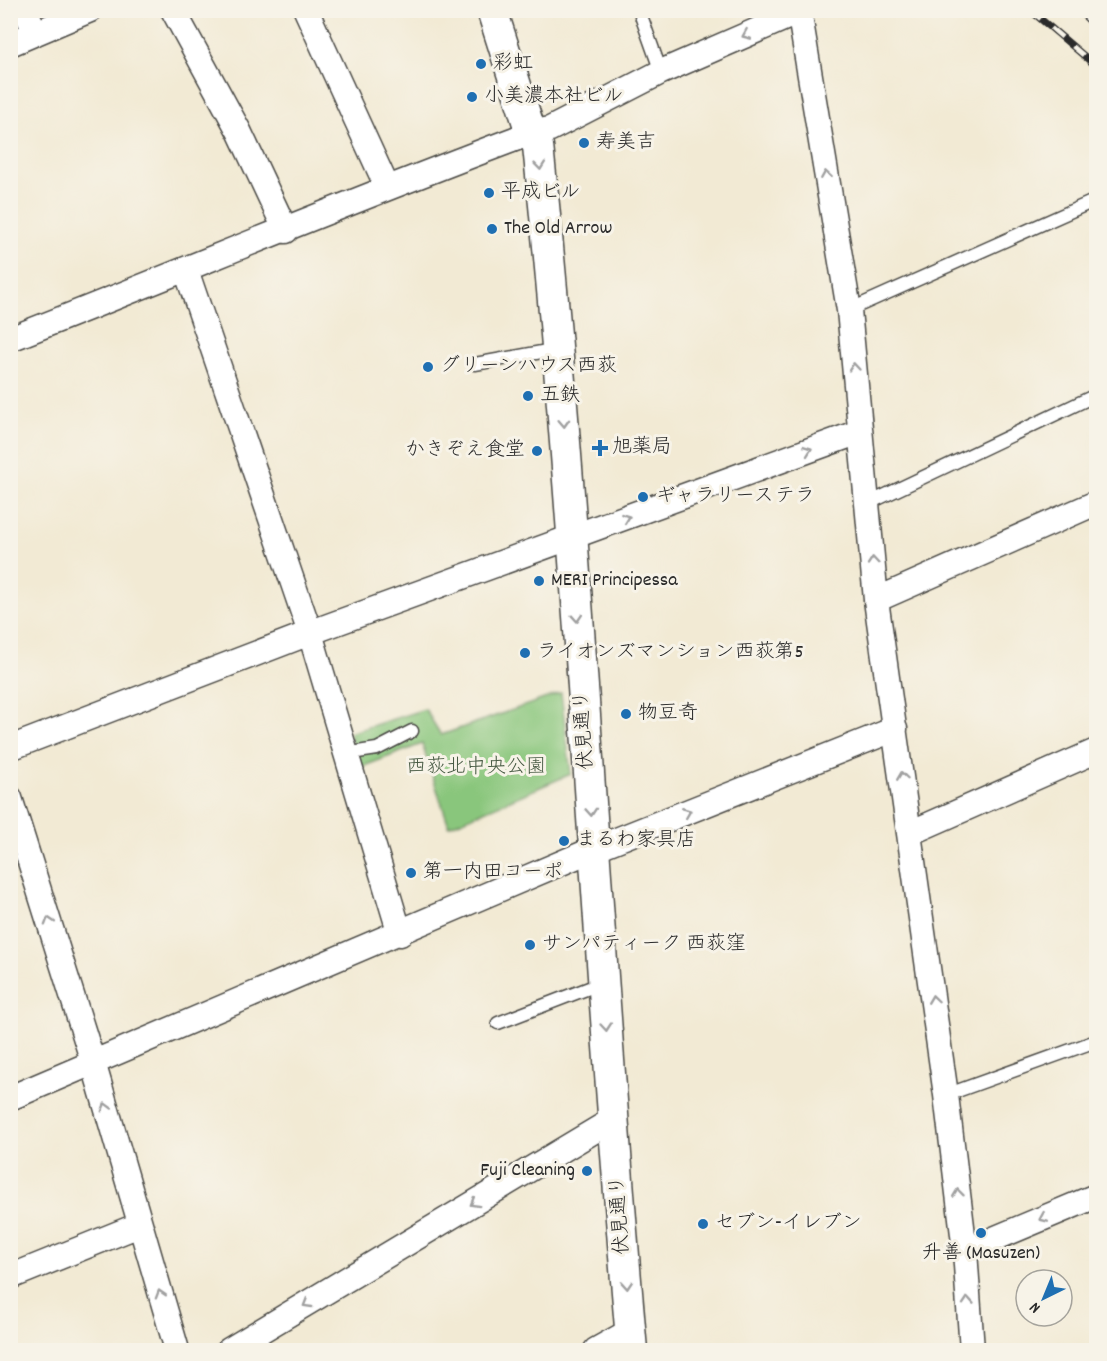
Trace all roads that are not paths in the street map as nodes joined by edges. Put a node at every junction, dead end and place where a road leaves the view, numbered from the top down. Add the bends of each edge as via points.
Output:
1 (25, 10) edge
2 (90, 10) edge
3 (173, 10) edge
4 (306, 10) edge
5 (492, 10) edge
6 (639, 10) edge
7 (799, 11) edge
8 (36, 33) junction
9 (10, 44) edge
10 (661, 72) junction
11 (531, 133) junction
12 (387, 187) junction
13 (1096, 200) edge
14 (286, 231) junction
15 (186, 270) junction
16 (849, 310) junction
17 (10, 339) edge
18 (560, 349) junction
19 (475, 364) dead end
20 (1096, 395) edge
21 (859, 432) junction
22 (869, 503) junction
23 (1096, 503) edge
24 (571, 538) junction
25 (876, 600) junction
26 (310, 633) junction
27 (895, 729) junction
28 (412, 731) dead end
29 (10, 748) edge
30 (1096, 751) edge
31 (345, 754) junction
32 (10, 798) edge
33 (910, 833) junction
34 (594, 849) junction
35 (400, 934) junction
36 (603, 983) junction
37 (498, 1023) dead end
38 (1096, 1041) edge
39 (93, 1062) junction
40 (946, 1095) junction
41 (10, 1098) edge
42 (614, 1119) junction
43 (1096, 1196) edge
44 (139, 1225) junction
45 (965, 1251) junction
46 (10, 1277) edge
47 (631, 1341) edge
48 (177, 1350) edge
49 (229, 1350) edge
50 (596, 1350) edge
51 (972, 1350) edge

1 - 8 street
2 - 8 street
3 - 14 street via 239,131
4 - 12 street
5 - 11 street, 伏見通り
6 - 10 lane
7 -> 10 street
16 -> 7 street
8 - 9 street
10 - 11 street via 550,129
11 - 12 street
11 -> 18 street, 伏見通り via 538,146
12 - 14 street
13 - 16 lane
14 - 15 street
15 - 17 street
15 - 26 street
21 -> 16 street
18 - 19 lane
18 -> 24 street, 伏見通り
20 - 22 lane
21 - 22 street
24 -> 21 street
25 -> 22 street
23 - 25 street
24 - 26 street
24 -> 34 street, 伏見通り
25 - 27 street
26 - 29 street
26 - 31 street
33 -> 27 street
34 -> 27 street
28 - 31 lane via 377,749
30 - 33 street
31 - 35 street
39 -> 32 street
40 -> 33 street
34 - 35 street
34 - 36 street, 伏見通り
35 - 39 street
36 - 37 lane
36 -> 42 street, 伏見通り
38 - 40 lane
39 - 41 street
44 -> 39 street
45 -> 40 street
42 -> 47 street, 伏見通り
42 -> 49 street
43 -> 45 street
44 - 46 street
48 -> 44 street
51 -> 45 street
47 - 50 street

